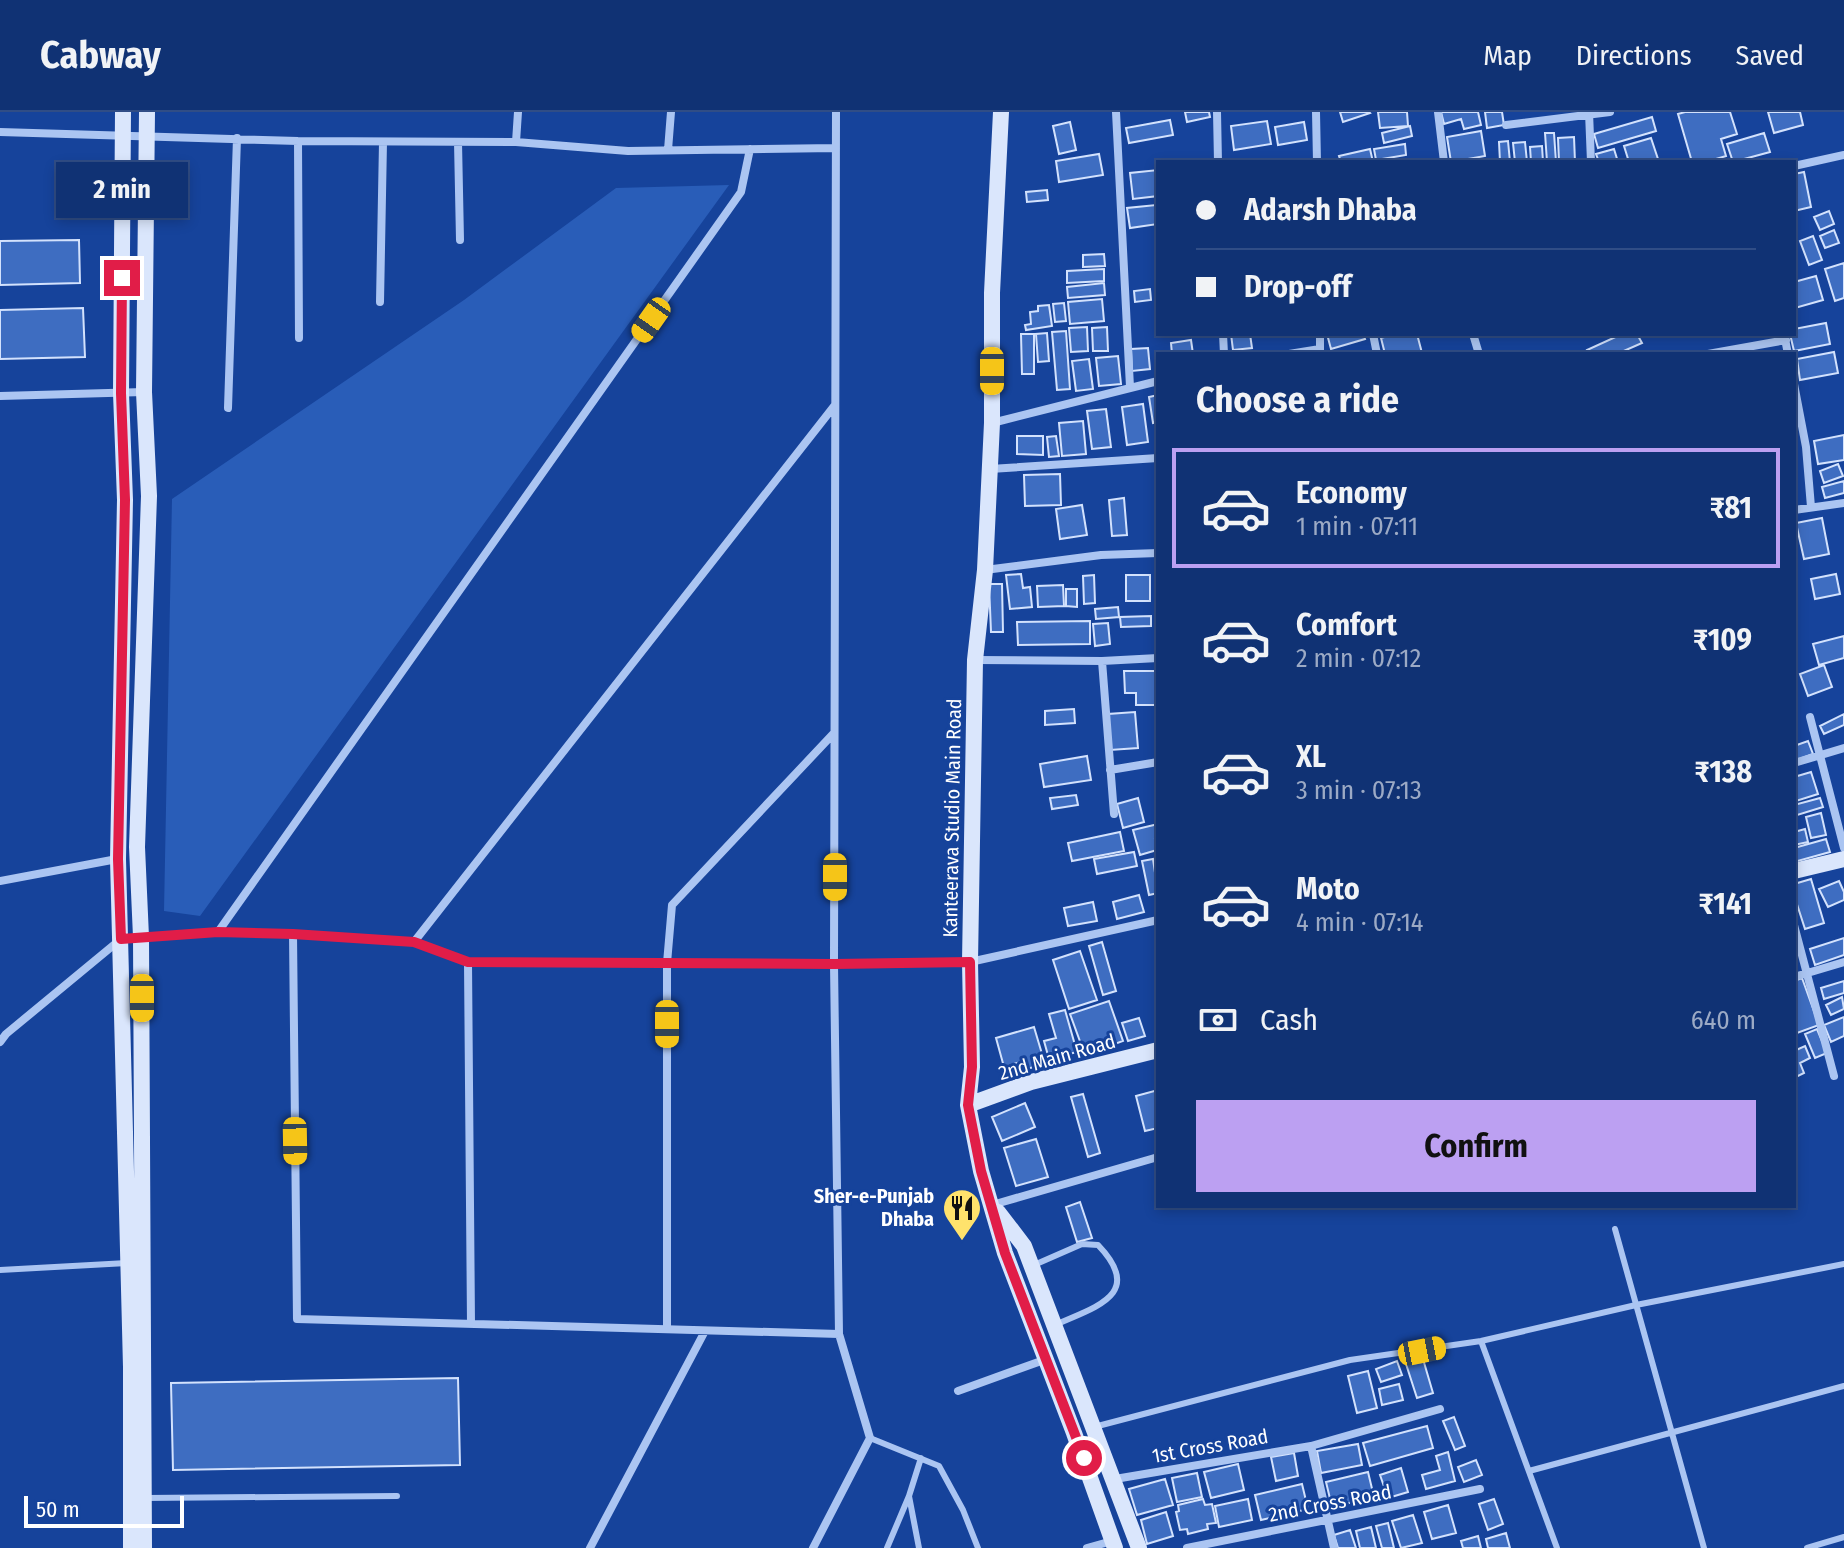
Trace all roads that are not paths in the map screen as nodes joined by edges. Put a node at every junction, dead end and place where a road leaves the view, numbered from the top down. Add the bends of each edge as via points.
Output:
1 (123, 112) edge
2 (147, 112) edge
3 (518, 112) edge
4 (671, 112) edge
5 (836, 112) edge
6 (1001, 112) edge
7 (1116, 112) edge
8 (1217, 112) edge
9 (1316, 112) edge
10 (1438, 112) edge
11 (1610, 112) edge
12 (1589, 114) edge
13 (1506, 125) dead end
14 (0, 132) edge
15 (123, 134) junction
16 (146, 134) junction
17 (237, 138) junction
18 (298, 141) junction
19 (383, 142) junction
20 (458, 142) junction
21 (516, 142) junction
22 (836, 148) junction
23 (750, 149) junction
24 (668, 150) junction
25 (1844, 155) edge
26 (1218, 160) edge
27 (1317, 160) edge
28 (1444, 160) edge
29 (1591, 160) edge
30 (1796, 166) edge
31 (460, 240) dead end
32 (380, 302) dead end
33 (1785, 337) edge
34 (299, 338) dead end
35 (1717, 352) edge
36 (1156, 381) edge
37 (1130, 387) junction
38 (144, 392) junction
39 (121, 393) junction
40 (1796, 394) edge
41 (0, 396) edge
42 (836, 404) junction
43 (228, 408) dead end
44 (992, 423) junction
45 (1156, 458) edge
46 (990, 469) junction
47 (1844, 503) edge
48 (1811, 507) junction
49 (1796, 510) edge
50 (1156, 553) edge
51 (985, 570) junction
52 (1156, 658) edge
53 (975, 660) junction
54 (1102, 661) junction
55 (122, 675) junction
56 (141, 676) junction
57 (1810, 717) dead end
58 (835, 732) junction
59 (1844, 748) edge
60 (1818, 756) junction
61 (1156, 762) edge
62 (1796, 762) edge
63 (1110, 770) junction
64 (1114, 814) dead end
65 (1844, 848) edge
66 (137, 856) junction
67 (118, 859) junction
68 (1844, 859) edge
69 (1796, 871) edge
70 (0, 881) edge
71 (1156, 920) edge
72 (218, 932) junction
73 (1796, 932) edge
74 (293, 934) junction
75 (141, 937) junction
76 (121, 939) junction
77 (414, 942) junction
78 (468, 962) junction
79 (970, 962) junction
80 (1844, 962) edge
81 (667, 963) junction
82 (834, 964) junction
83 (1807, 973) junction
84 (1796, 976) edge
85 (0, 1042) edge
86 (1156, 1051) edge
87 (1834, 1076) dead end
88 (968, 1105) junction
89 (1156, 1158) edge
90 (992, 1205) junction
91 (1615, 1229) dead end
92 (127, 1263) junction
93 (1842, 1264) edge
94 (1032, 1266) junction
95 (0, 1270) edge
96 (1844, 1276) edge
97 (1636, 1305) junction
98 (471, 1324) junction
99 (1055, 1325) junction
100 (667, 1329) junction
101 (705, 1331) junction
102 (839, 1334) junction
103 (1481, 1341) junction
104 (1044, 1360) junction
105 (1844, 1386) edge
106 (958, 1391) dead end
107 (1440, 1409) dead end
108 (1093, 1427) junction
109 (1671, 1432) junction
110 (870, 1438) junction
111 (1311, 1446) junction
112 (921, 1458) junction
113 (1529, 1471) junction
114 (1115, 1479) junction
115 (1480, 1489) dead end
116 (397, 1496) dead end
117 (909, 1496) junction
118 (138, 1498) junction
119 (1328, 1519) junction
120 (1844, 1537) edge
121 (1114, 1544) edge
122 (131, 1548) edge
123 (144, 1548) edge
124 (590, 1548) edge
125 (813, 1548) edge
126 (887, 1548) edge
127 (919, 1548) edge
128 (978, 1548) edge
129 (1087, 1548) edge
130 (1139, 1548) edge
131 (1187, 1548) edge
132 (1334, 1548) edge
133 (1557, 1548) edge
134 (1704, 1548) edge
135 (1807, 1548) edge

1 - 15 street
2 - 16 street
3 - 21 street
4 - 24 street
5 - 22 street
6 - 44 street, Kanteerava Studio Main Road
7 - 37 street
8 - 26 street
9 - 27 street
10 - 28 street
11 - 12 street
12 - 13 street
12 - 29 street
14 - 15 street
15 - 16 street
15 - 39 street
16 - 17 street
16 - 38 street
17 - 18 street
17 - 43 street
18 - 19 street
18 - 34 street
19 - 20 street
19 - 32 street
20 - 21 street
20 - 31 street
21 - 24 street
22 - 23 street
22 - 42 street
23 - 24 street
23 - 72 street via 741,192
25 - 30 street
33 - 35 street
36 - 37 street
37 - 44 street
38 - 39 street
38 - 56 street via 149,496
39 - 41 street
39 - 55 street
40 - 48 street
42 - 58 street
42 - 77 street
44 - 46 street, Kanteerava Studio Main Road
45 - 46 street
46 - 51 street, Kanteerava Studio Main Road
47 - 48 street
48 - 49 street
50 - 51 street
51 - 53 street, Kanteerava Studio Main Road
52 - 54 street
53 - 54 street
53 - 79 street, Kanteerava Studio Main Road
54 - 63 street
55 - 56 street
55 - 67 street
56 - 66 street
57 - 60 street
58 - 81 street via 672,905
58 - 82 street
59 - 60 street
60 - 62 street
60 - 65 street
61 - 63 street
63 - 64 street
66 - 67 street
66 - 75 street
67 - 70 street
67 - 76 street
68 - 69 street
71 - 79 street
72 - 74 street
72 - 75 street
73 - 83 street
74 - 77 street
74 - 98 street via 297,1319
75 - 76 street
75 - 118 street
76 - 85 street
76 - 92 street
77 - 78 street
78 - 81 street
78 - 98 street
79 - 82 street
79 - 88 street, Kanteerava Studio Main Road
80 - 83 street
81 - 82 street
81 - 100 street
82 - 102 street
83 - 84 street
83 - 87 street
86 - 88 street, 2nd Main Road via 1031,1082
88 - 90 street, Kanteerava Studio Main Road
89 - 90 street
90 - 94 street via 1024,1246
90 - 104 street, Kanteerava Studio Main Road
91 - 97 lane
92 - 95 lane
92 - 118 street
93 - 96 lane
93 - 97 lane
94 - 99 street
94 - 99 lane via 1082,1244 1098,1245 1117,1271 1108,1301
97 - 103 lane
97 - 109 lane
98 - 100 street
99 - 108 street
100 - 101 street
101 - 102 street
101 - 124 street
102 - 110 street
103 - 108 lane via 1350,1360
103 - 113 lane
104 - 106 street
104 - 121 street, Kanteerava Studio Main Road
105 - 109 lane
107 - 111 street, 1st Cross Road
108 - 114 street
109 - 113 lane
109 - 134 lane
110 - 112 lane
110 - 125 street
111 - 114 street, 1st Cross Road
111 - 119 street
112 - 117 lane
112 - 128 lane via 939,1466
113 - 133 lane
114 - 130 street
115 - 119 street, 2nd Cross Road
116 - 118 lane
117 - 126 lane
117 - 127 lane
118 - 122 street
118 - 123 street
119 - 131 street, 2nd Cross Road
119 - 132 street
120 - 135 lane
121 - 129 street

